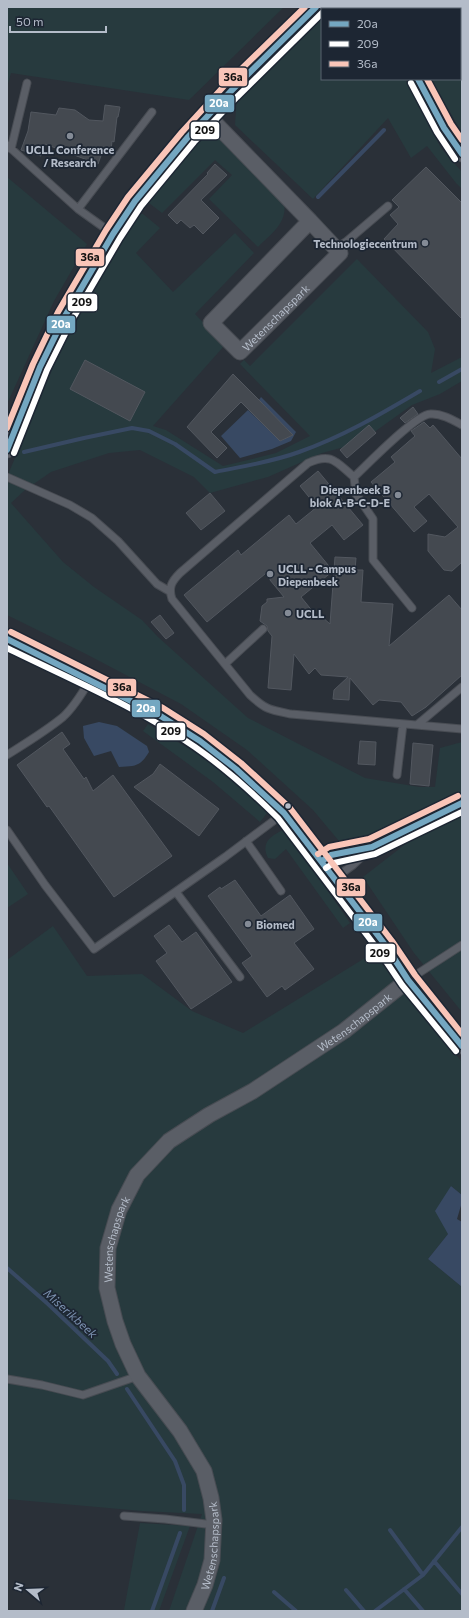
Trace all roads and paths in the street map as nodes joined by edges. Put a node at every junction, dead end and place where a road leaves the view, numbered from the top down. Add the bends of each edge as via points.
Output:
1 (316, 7) edge
2 (419, 80) edge
3 (27, 83) dead end
4 (152, 112) dead end
5 (208, 116) junction
6 (9, 147) edge
7 (462, 154) edge
8 (388, 206) dead end
9 (78, 209) junction
10 (310, 221) junction
11 (113, 234) junction
12 (336, 248) junction
13 (462, 425) edge
14 (7, 450) edge
15 (7, 477) edge
16 (354, 477) junction
17 (170, 591) junction
18 (412, 608) dead end
19 (263, 629) dead end
20 (8, 639) edge
21 (225, 664) junction
22 (90, 680) junction
23 (462, 687) edge
24 (403, 724) junction
25 (417, 725) junction
26 (462, 729) edge
27 (7, 755) edge
28 (398, 775) dead end
29 (462, 803) edge
30 (284, 813) junction
31 (7, 830) edge
32 (246, 841) junction
33 (372, 847) junction
34 (322, 861) junction
35 (335, 878) junction
36 (281, 891) dead end
37 (176, 892) junction
38 (462, 945) edge
39 (240, 977) dead end
40 (408, 980) junction
41 (462, 1046) edge
42 (138, 1376) junction
43 (7, 1379) edge
44 (124, 1516) dead end
45 (214, 1525) junction
46 (194, 1611) edge

1 - 5 street
2 - 7 street via 444,128
3 - 6 lane
4 - 9 lane
5 - 10 street
5 - 11 street via 135,201
6 - 9 lane
8 - 12 lane
9 - 11 lane
10 - 12 street
10 - 12 street, Wetenschapspark via 211,322 240,352 340,253
11 - 14 street via 62,322 40,367
13 - 16 lane via 439,415 425,415
15 - 17 lane via 70,505 92,518 118,541 157,584
16 - 17 lane via 327,457 308,464 180,573 173,580
16 - 18 lane via 356,494 373,519 373,560
17 - 21 lane via 172,598
19 - 21 lane
20 - 22 street
21 - 24 lane via 250,695 262,707 271,711
22 - 27 lane via 64,716
22 - 30 street via 200,741 236,769
23 - 25 lane
24 - 25 lane
24 - 28 lane
25 - 26 lane
29 - 33 lane
30 - 32 lane
30 - 34 street
31 - 37 lane via 94,949
32 - 36 lane
32 - 37 lane
33 - 34 lane via 331,855
33 - 35 lane
34 - 35 street
35 - 40 street
37 - 39 lane
38 - 40 lane
40 - 41 street
40 - 42 street, Wetenschapspark via 344,1031 253,1092 209,1115 169,1141 138,1175 119,1210 108,1248 107,1288 117,1327
42 - 43 lane via 84,1395
42 - 45 street, Wetenschapspark via 180,1431 204,1471
44 - 45 lane
45 - 46 street, Wetenschapspark via 212,1560 206,1584

